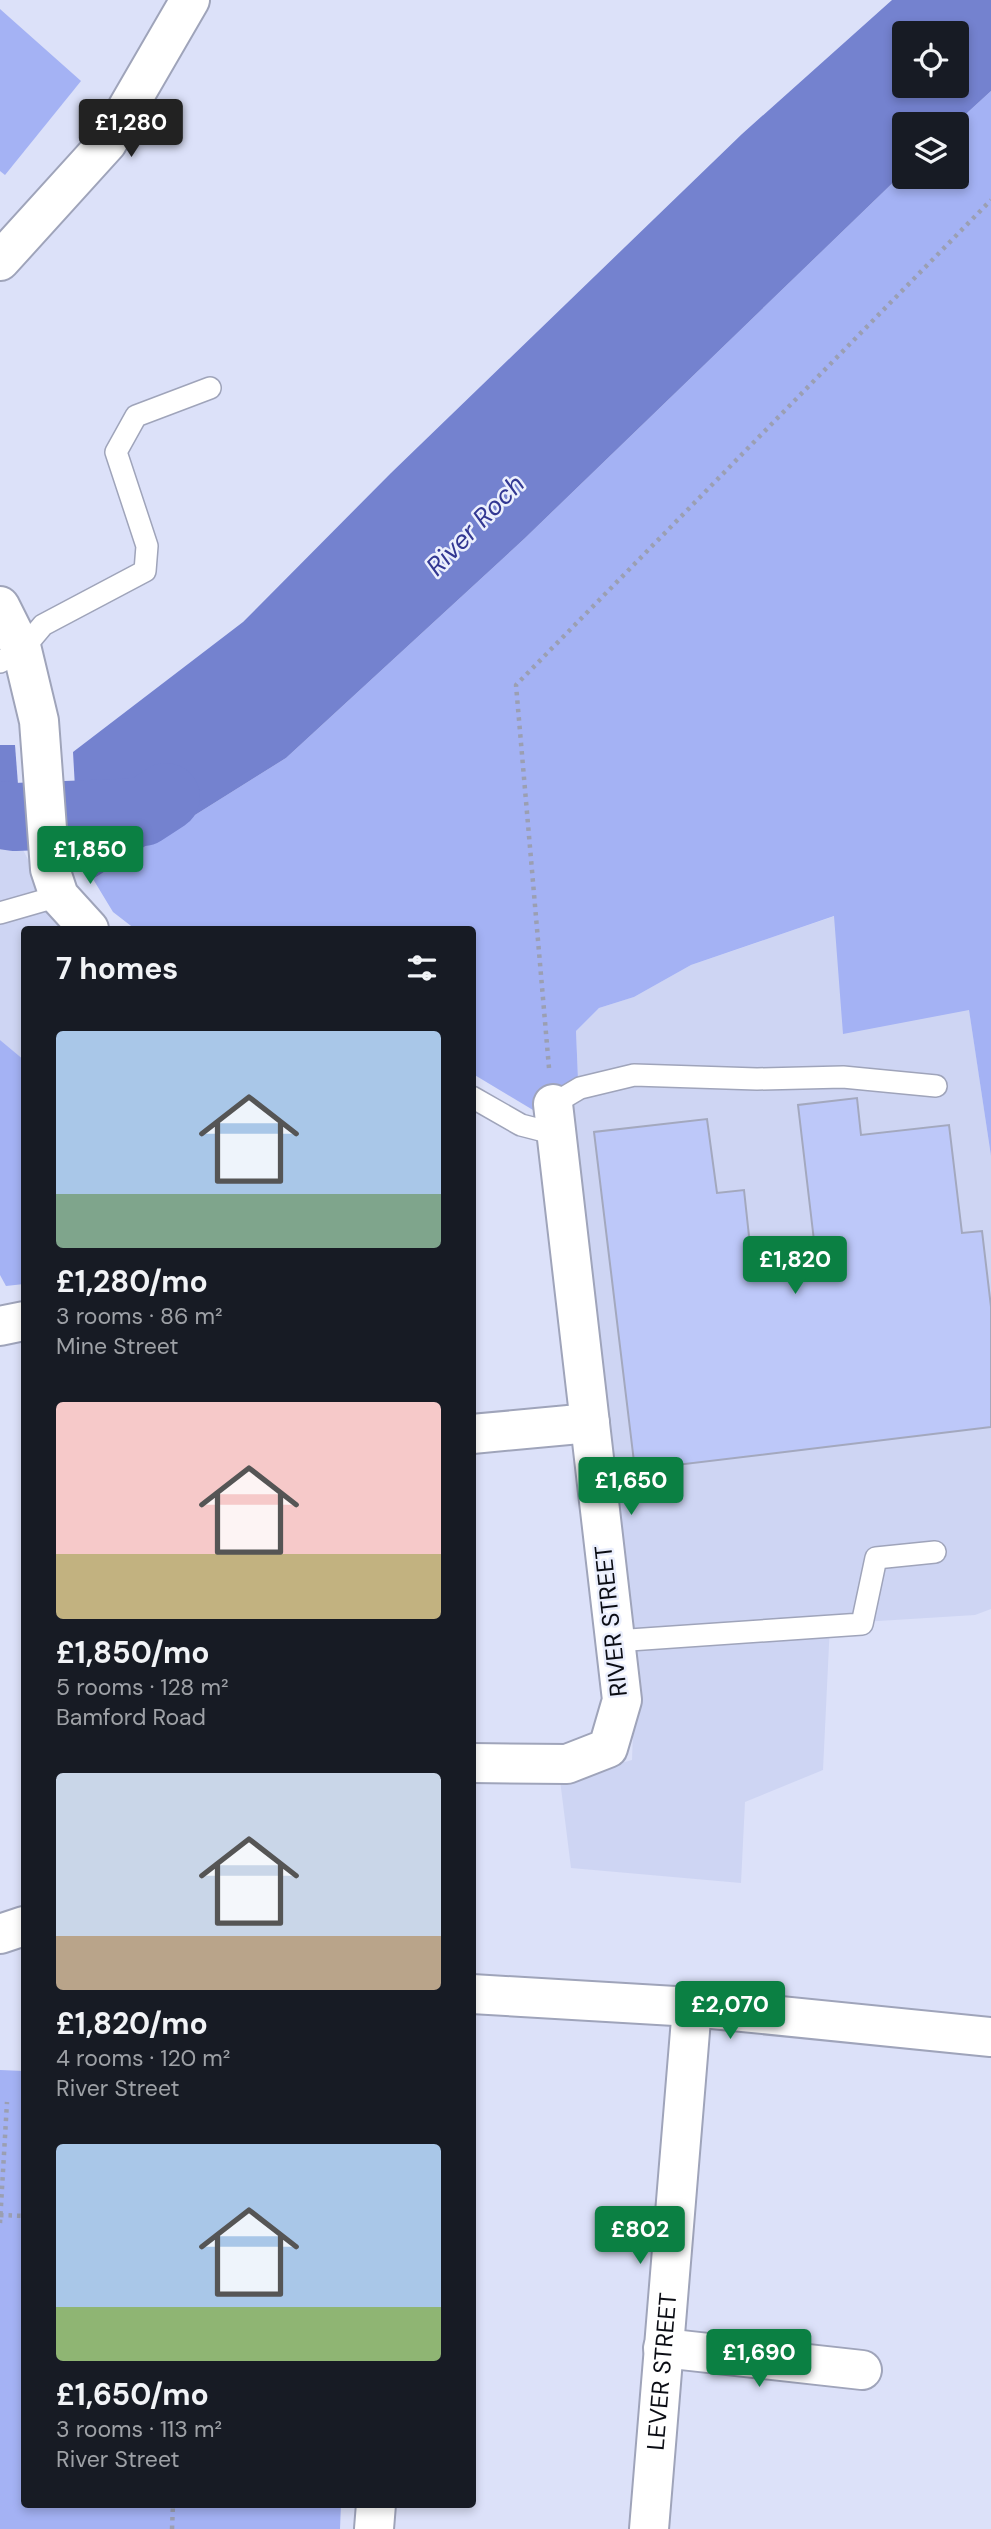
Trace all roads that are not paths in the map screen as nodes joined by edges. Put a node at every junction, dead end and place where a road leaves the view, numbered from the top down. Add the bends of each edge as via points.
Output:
1 (190, 0) edge
2 (0, 261) edge
3 (210, 388) dead end
4 (0, 606) edge
5 (11, 656) edge
6 (55, 882) junction
7 (0, 912) edge
8 (87, 926) edge
9 (936, 1086) dead end
10 (476, 1099) edge
11 (554, 1119) junction
12 (21, 1322) edge
13 (0, 1326) edge
14 (590, 1423) junction
15 (476, 1434) edge
16 (935, 1552) dead end
17 (615, 1641) junction
18 (476, 1763) edge
19 (21, 1927) edge
20 (0, 1934) edge
21 (476, 1994) edge
22 (692, 2007) junction
23 (991, 2037) edge
24 (663, 2348) junction
25 (862, 2370) dead end
26 (376, 2508) edge
27 (374, 2529) edge
28 (649, 2529) edge

1 - 2 street via 107,143
3 - 5 lane via 136,416 116,452 147,546 145,571 43,625
4 - 5 street
5 - 6 street via 39,721
6 - 7 lane
6 - 8 street
9 - 11 lane via 843,1077 634,1075 580,1088
10 - 11 lane via 521,1125
11 - 14 street, RIVER STREET
12 - 13 street
14 - 15 street
14 - 17 street, RIVER STREET
16 - 17 lane via 876,1558 862,1624
17 - 18 street, RIVER STREET via 622,1700 608,1748 567,1764
19 - 20 street
21 - 22 street
22 - 23 street
22 - 24 street, LEVER STREET
24 - 25 street
24 - 28 street, LEVER STREET
26 - 27 street

